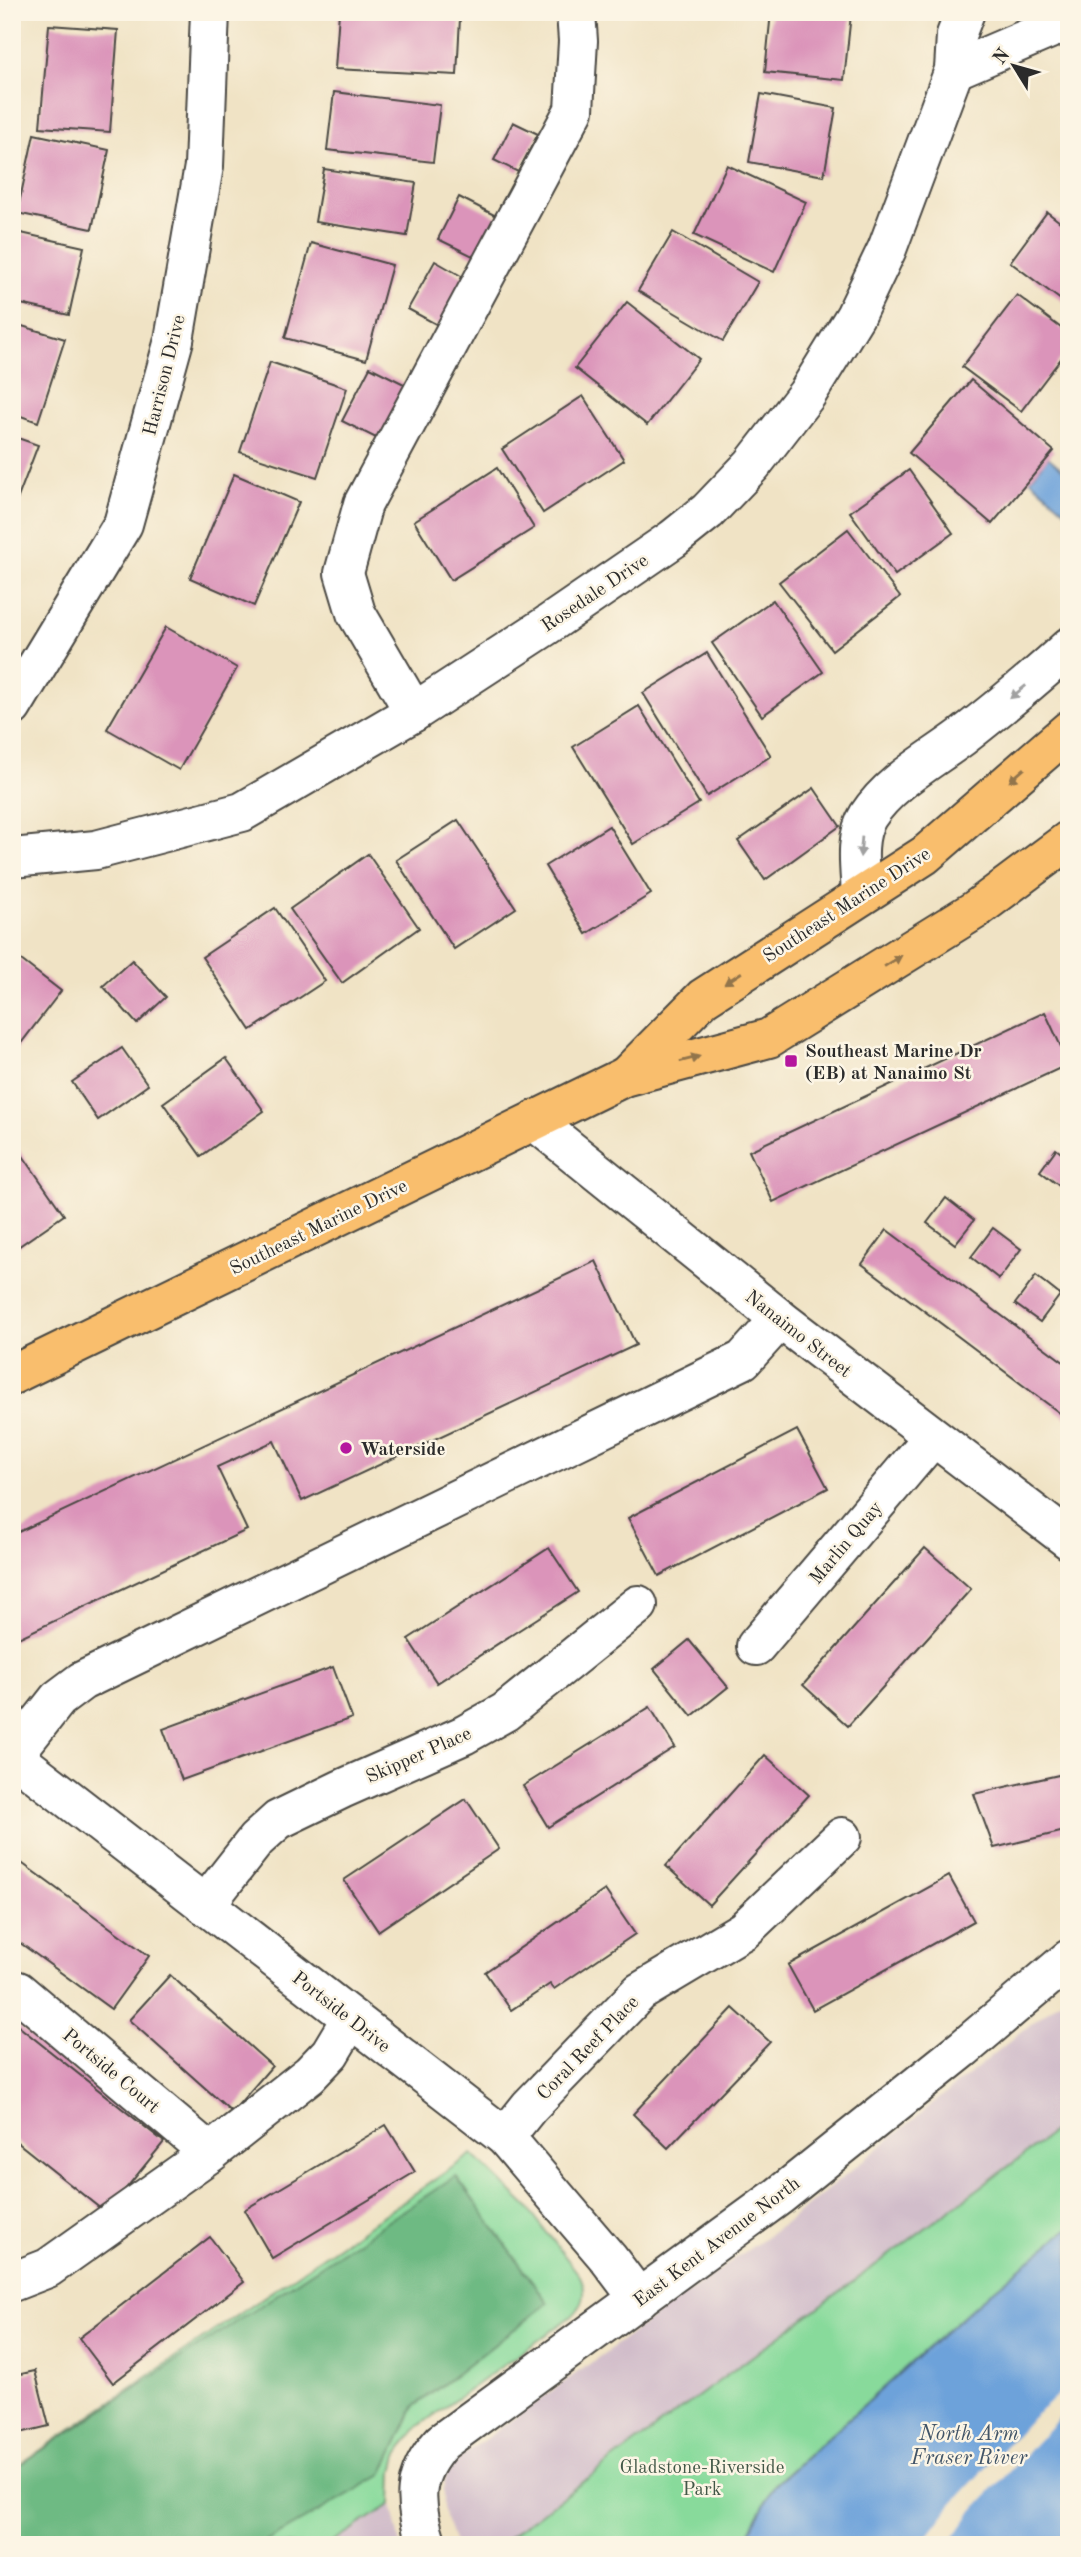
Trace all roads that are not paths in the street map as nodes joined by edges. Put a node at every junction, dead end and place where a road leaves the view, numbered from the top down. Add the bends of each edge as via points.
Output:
1 (210, 12) edge
2 (576, 12) edge
3 (965, 12) edge
4 (1058, 27) edge
5 (954, 70) junction
6 (1069, 647) edge
7 (12, 707) edge
8 (414, 712) junction
9 (1069, 730) edge
10 (1069, 840) edge
11 (12, 858) edge
12 (861, 895) junction
13 (624, 1077) junction
14 (534, 1121) junction
15 (780, 1319) junction
16 (12, 1375) edge
17 (933, 1437) junction
18 (1069, 1540) edge
19 (638, 1605) dead end
20 (756, 1646) dead end
21 (13, 1757) edge
22 (842, 1837) dead end
23 (205, 1905) junction
24 (1069, 1959) edge
25 (12, 1989) edge
26 (351, 2018) junction
27 (505, 2137) junction
28 (210, 2153) junction
29 (12, 2282) edge
30 (639, 2299) junction
31 (427, 2545) edge

1 - 7 street, Harrison Drive via 204,166 174,340 123,524
2 - 8 street via 574,110 363,504 344,573 356,613
3 - 5 street, Rosedale Drive via 956,35
4 - 5 street
5 - 8 street, Rosedale Drive via 887,249 855,316 807,394 751,465 708,511 673,539
6 -> 12 street via 961,738 897,784 867,817 859,844
8 - 11 street, Rosedale Drive via 242,812 96,850
9 -> 12 main road, Southeast Marine Drive via 925,855
13 -> 10 main road, Southeast Marine Drive via 769,1038 975,910
12 -> 13 main road, Southeast Marine Drive via 703,998
13 - 14 main road, Southeast Marine Drive
14 - 15 street, Nanaimo Street
14 - 16 main road, Southeast Marine Drive
15 - 17 street, Nanaimo Street
15 - 21 street via 743,1360 82,1681 58,1699
17 - 18 street, Nanaimo Street
17 - 20 street, Marlin Quay
19 - 23 street, Skipper Place via 505,1712 278,1820 256,1840
21 - 23 street, Portside Drive
22 - 27 street, Coral Reef Place via 744,1930 640,1992
23 - 26 street, Portside Drive
24 - 30 street, East Kent Avenue North via 779,2196
25 - 28 street, Portside Court
26 - 27 street, Portside Drive
26 - 28 street via 331,2053 310,2074
27 - 30 street, Portside Drive
28 - 29 street via 48,2268
30 - 31 street, East Kent Avenue North via 464,2425 428,2458 418,2480 417,2501

